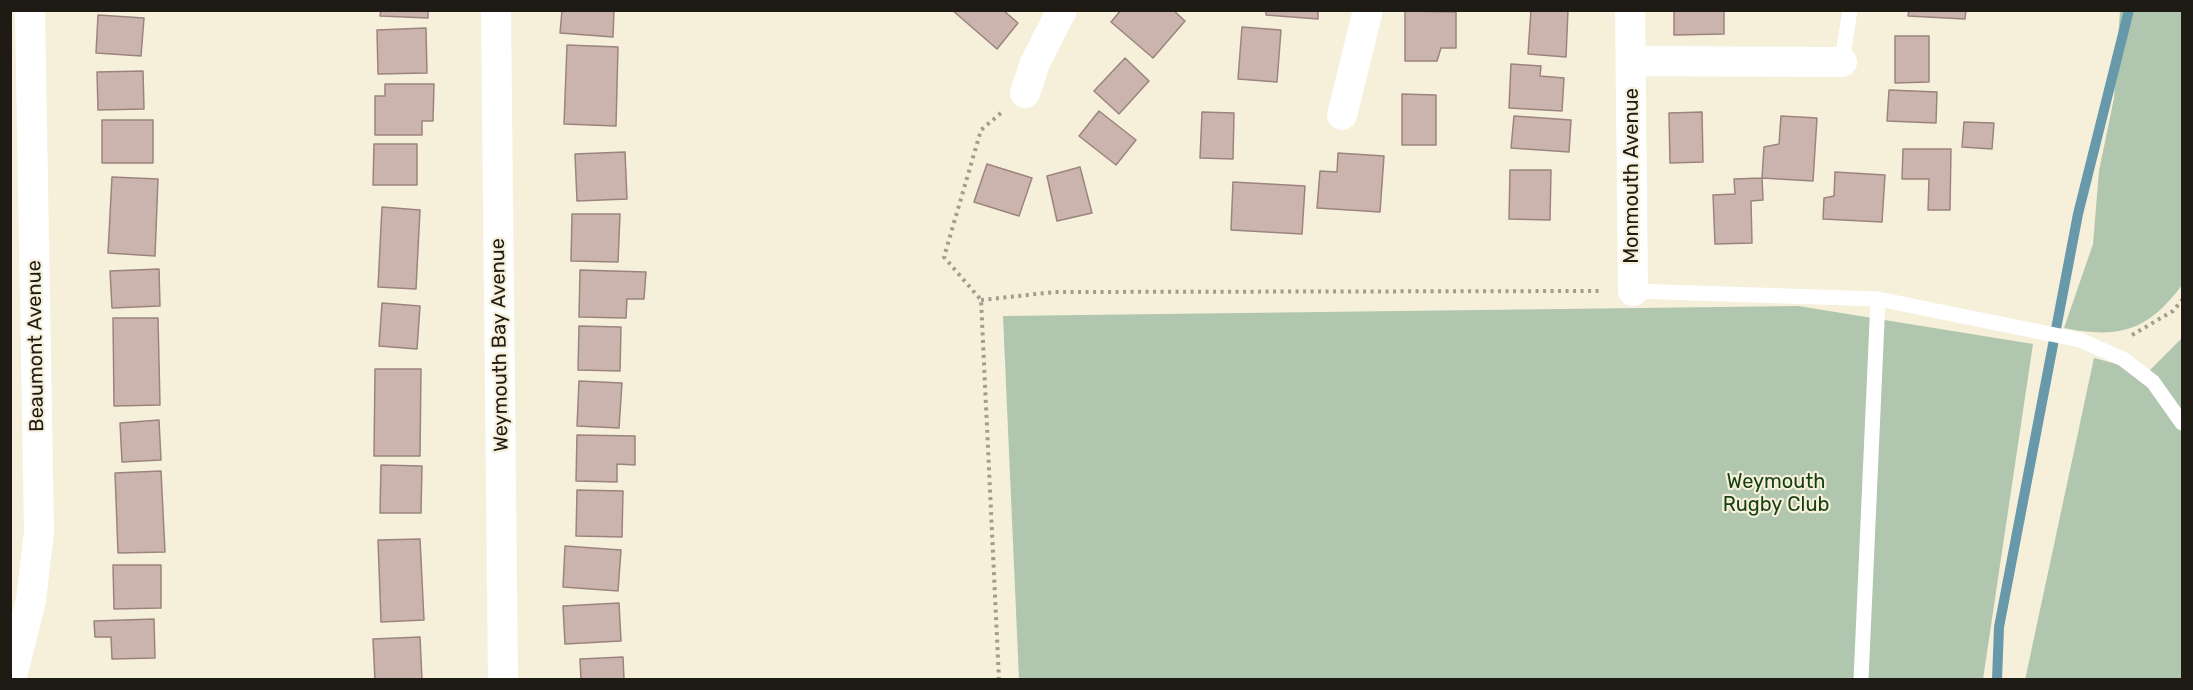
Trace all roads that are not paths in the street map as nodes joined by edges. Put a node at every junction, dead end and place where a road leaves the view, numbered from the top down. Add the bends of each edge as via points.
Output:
1 (30, 10) edge
2 (496, 10) edge
3 (1062, 10) edge
4 (1368, 10) edge
5 (1630, 10) edge
6 (1850, 10) edge
7 (1632, 61) junction
8 (1842, 62) joint
9 (1024, 93) road end
10 (1342, 115) dead end
11 (1633, 291) joint
12 (1878, 299) junction
13 (2182, 423) edge
14 (11, 680) edge
15 (503, 680) edge
16 (1861, 680) edge

1 - 14 street, Beaumont Avenue via 39,532 31,600
2 - 15 street, Weymouth Bay Avenue
3 - 9 street
4 - 10 street
5 - 7 street, Monmouth Avenue
6 - 8 lane
7 - 8 street, Monmouth Avenue
7 - 11 street, Monmouth Avenue
11 - 12 lane
12 - 13 lane via 2080,340 2123,359 2153,382
12 - 16 lane

